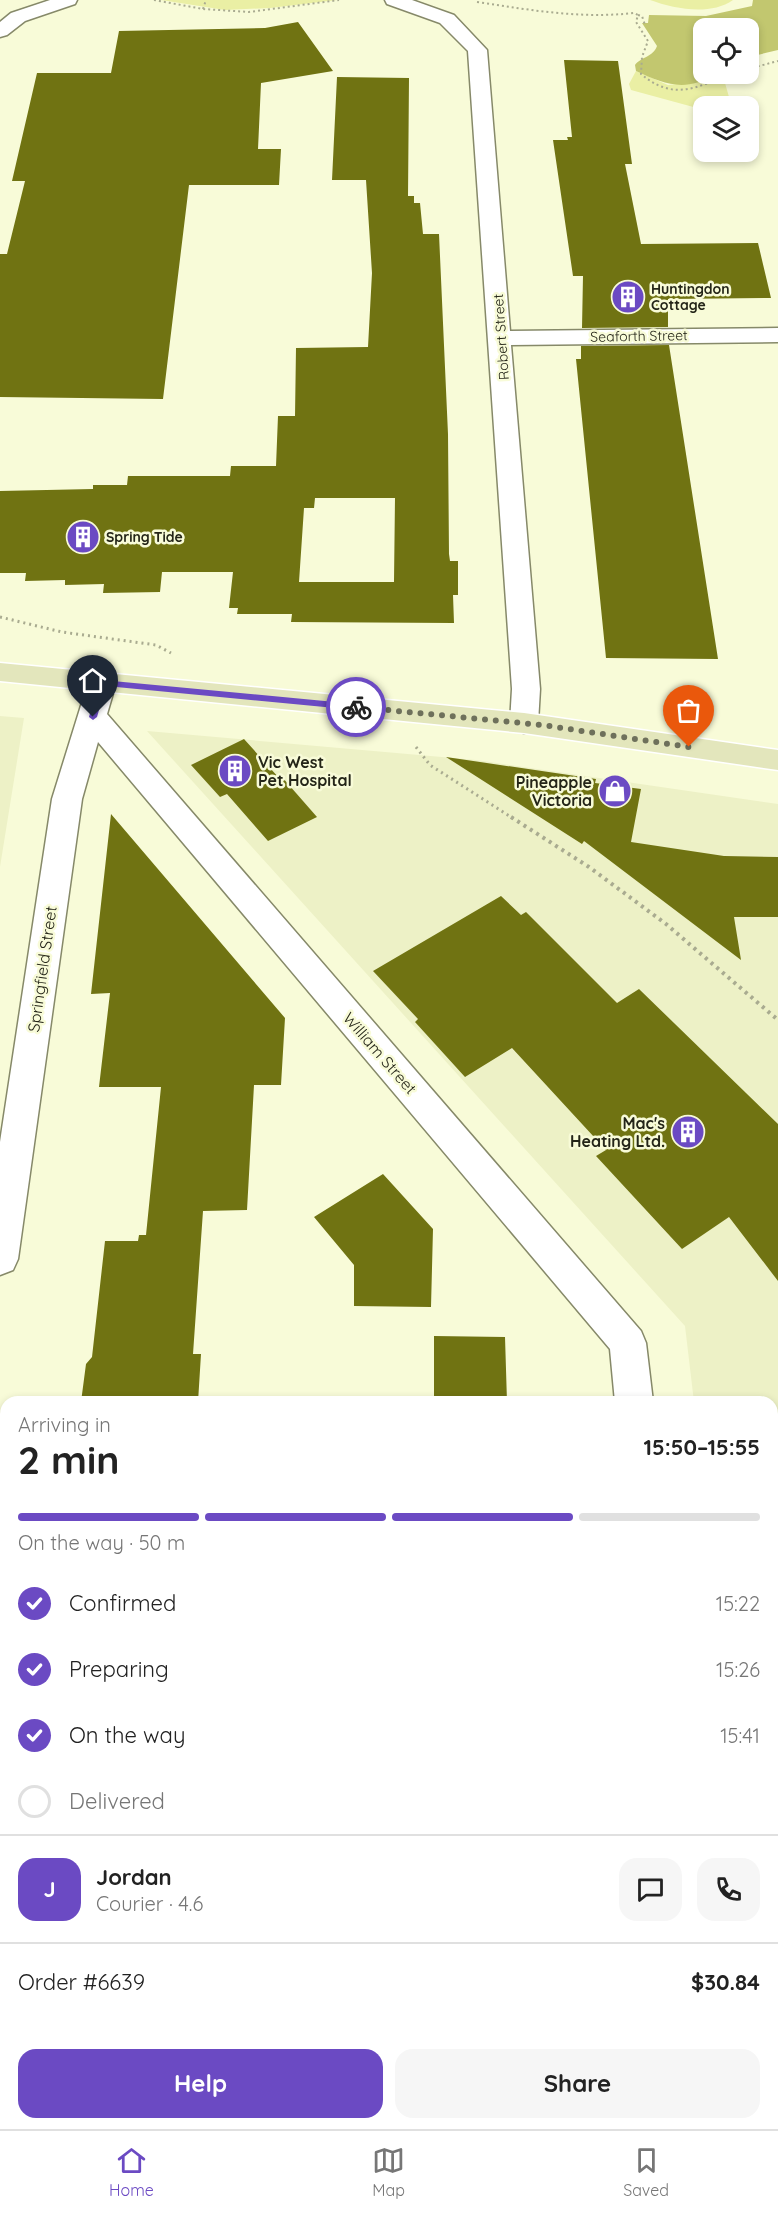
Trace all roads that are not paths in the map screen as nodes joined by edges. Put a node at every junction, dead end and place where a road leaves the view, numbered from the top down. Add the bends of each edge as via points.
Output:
1 (68, 0) edge
2 (394, 0) edge
3 (0, 31) edge
4 (778, 334) edge
5 (501, 338) junction
6 (0, 672) edge
7 (102, 683) junction
8 (93, 717) junction
9 (524, 723) junction
10 (778, 760) edge
11 (0, 1259) edge
12 (633, 1396) edge

1 - 3 street via 18,17
2 - 5 street, Robert Street via 447,19 477,50
4 - 5 street, Seaforth Street
5 - 9 street, Robert Street via 526,689
6 - 7 main road
7 - 8 street, Springfield Street
7 - 9 main road
8 - 11 street, Springfield Street via 67,799
8 - 12 street, William Street via 628,1343
9 - 10 main road

